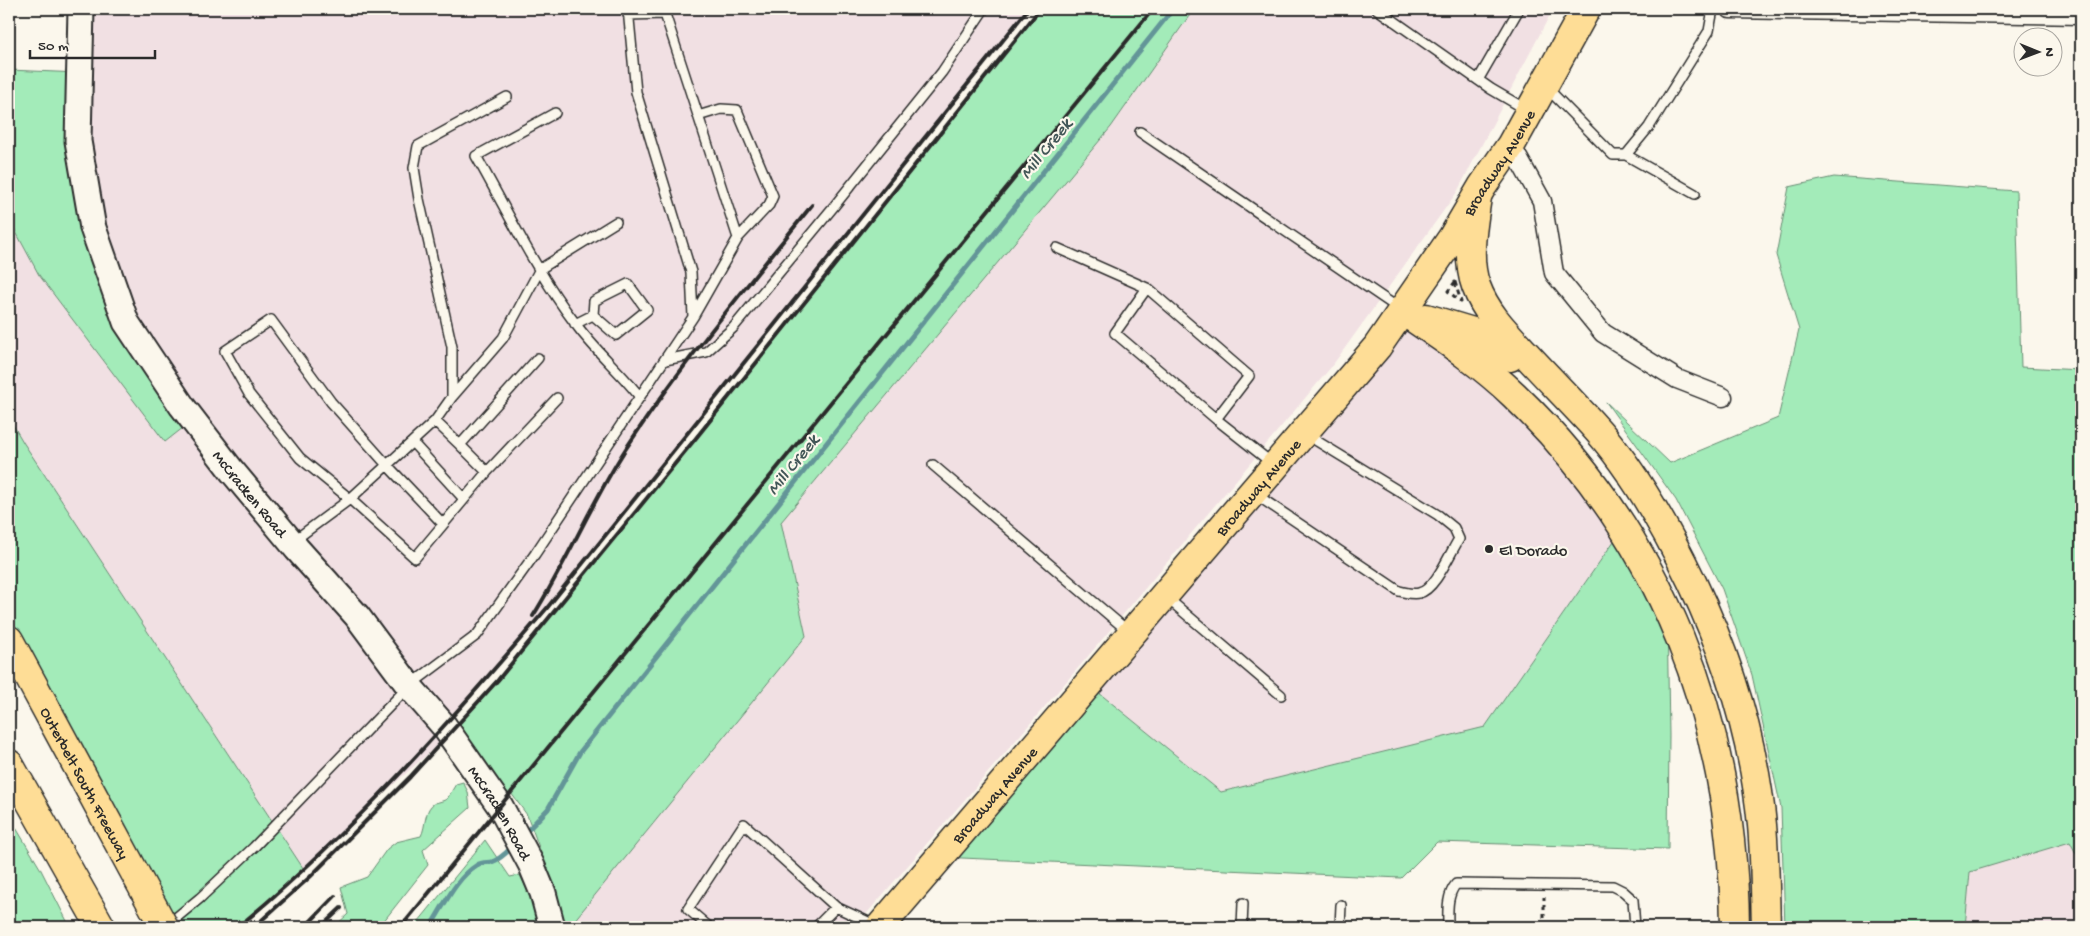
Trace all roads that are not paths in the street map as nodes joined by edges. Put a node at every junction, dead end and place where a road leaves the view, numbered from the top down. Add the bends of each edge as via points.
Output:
1 (81, 9) edge
2 (984, 9) edge
3 (1377, 9) edge
4 (1520, 9) edge
5 (1586, 9) edge
6 (1713, 9) edge
7 (1730, 9) edge
8 (628, 12) edge
9 (2081, 15) edge
10 (1478, 80) junction
11 (1544, 85) junction
12 (507, 97) dead end
13 (555, 112) dead end
14 (1530, 112) junction
15 (698, 116) junction
16 (1140, 132) dead end
17 (1510, 145) junction
18 (1626, 155) junction
19 (1695, 194) dead end
20 (1477, 197) junction
21 (616, 222) dead end
22 (738, 238) junction
23 (1058, 248) dead end
24 (540, 269) junction
25 (1147, 288) junction
26 (1403, 311) junction
27 (592, 315) junction
28 (693, 317) junction
29 (575, 324) junction
30 (538, 358) dead end
31 (665, 360) junction
32 (1552, 384) junction
33 (452, 397) junction
34 (640, 397) junction
35 (1723, 397) dead end
36 (557, 398) dead end
37 (1216, 418) junction
38 (435, 421) junction
39 (1304, 433) junction
40 (412, 442) junction
41 (460, 445) junction
42 (387, 465) junction
43 (933, 466) dead end
44 (1275, 466) junction
45 (487, 472) junction
46 (1253, 492) junction
47 (350, 499) junction
48 (464, 499) junction
49 (444, 524) junction
50 (292, 543) junction
51 (1164, 596) junction
52 (1131, 634) junction
53 (9, 640) edge
54 (409, 686) junction
55 (1281, 695) dead end
56 (9, 764) edge
57 (1243, 903) dead end
58 (1341, 905) dead end
59 (836, 907) junction
60 (95, 918) edge
61 (164, 927) edge
62 (552, 927) edge
63 (709, 927) edge
64 (816, 927) edge
65 (880, 927) edge
66 (1242, 927) edge
67 (1340, 927) edge
68 (1448, 927) edge
69 (1635, 927) edge
70 (1735, 927) edge
71 (1766, 927) edge

1 - 50 street, McCracken Road via 78,141 93,228 126,322 182,406
2 - 31 lane via 942,72 733,328 706,352
3 - 10 lane
4 - 10 lane
5 - 11 main road, Broadway Avenue
6 - 18 lane via 1709,31 1649,127
7 - 9 street
8 - 15 lane via 665,14
8 - 28 lane via 636,92 691,272
10 - 14 lane
11 - 14 main road, Broadway Avenue
11 - 18 lane via 1613,156
12 - 33 lane via 418,146 414,168 452,347
13 - 24 lane via 476,156
14 - 17 main road, Broadway Avenue
15 - 22 lane
15 - 22 lane via 721,109 737,110 773,196 769,205
16 - 26 lane
17 - 20 main road, Broadway Avenue
17 - 35 street via 1542,201 1554,273 1604,333 1677,379
18 - 19 lane
20 - 26 main road, Broadway Avenue
20 - 32 main road via 1471,259 1475,285 1500,327
21 - 24 lane
22 - 28 lane
23 - 25 lane
24 - 29 lane
24 - 33 lane via 503,338
25 - 37 lane via 1115,333
25 - 37 lane via 1249,376
26 - 32 main road via 1483,335 1525,368
26 - 39 main road, Broadway Avenue
26 - 70 main road via 1461,352 1520,401 1588,479 1645,564 1688,658 1719,761 1734,870
27 - 27 lane via 616,335 647,310 628,284 594,301
27 - 29 lane
28 - 31 lane
29 - 34 lane
30 - 41 lane
31 - 34 lane
32 - 71 main road via 1592,424 1654,511 1692,582 1711,626 1744,724 1754,771 1762,824
33 - 38 lane
34 - 54 lane via 477,635
36 - 45 lane
37 - 44 lane
38 - 40 lane
38 - 41 lane
39 - 44 main road, Broadway Avenue
39 - 46 lane via 1454,528 1459,539 1431,586 1421,593 1399,591
40 - 42 lane
40 - 48 lane
41 - 45 lane
42 - 47 lane
42 - 47 lane via 331,402 271,320 226,351 249,394 300,458
42 - 49 lane
43 - 52 lane
44 - 46 main road, Broadway Avenue
45 - 48 lane
46 - 51 main road, Broadway Avenue
47 - 49 lane via 415,558
47 - 50 lane
48 - 49 lane
50 - 54 street, McCracken Road via 357,616
51 - 52 main road, Broadway Avenue
51 - 55 lane
52 - 65 main road, Broadway Avenue
53 - 61 main road, Outerbelt South Freeway, bridge
54 - 61 lane via 254,847
54 - 62 street, McCracken Road via 444,726 500,806 531,864
56 - 60 main road
57 - 66 lane
58 - 67 lane
59 - 63 lane via 744,824 688,910
59 - 64 lane
59 - 65 lane
68 - 69 lane via 1449,898 1456,884 1613,886 1633,900

